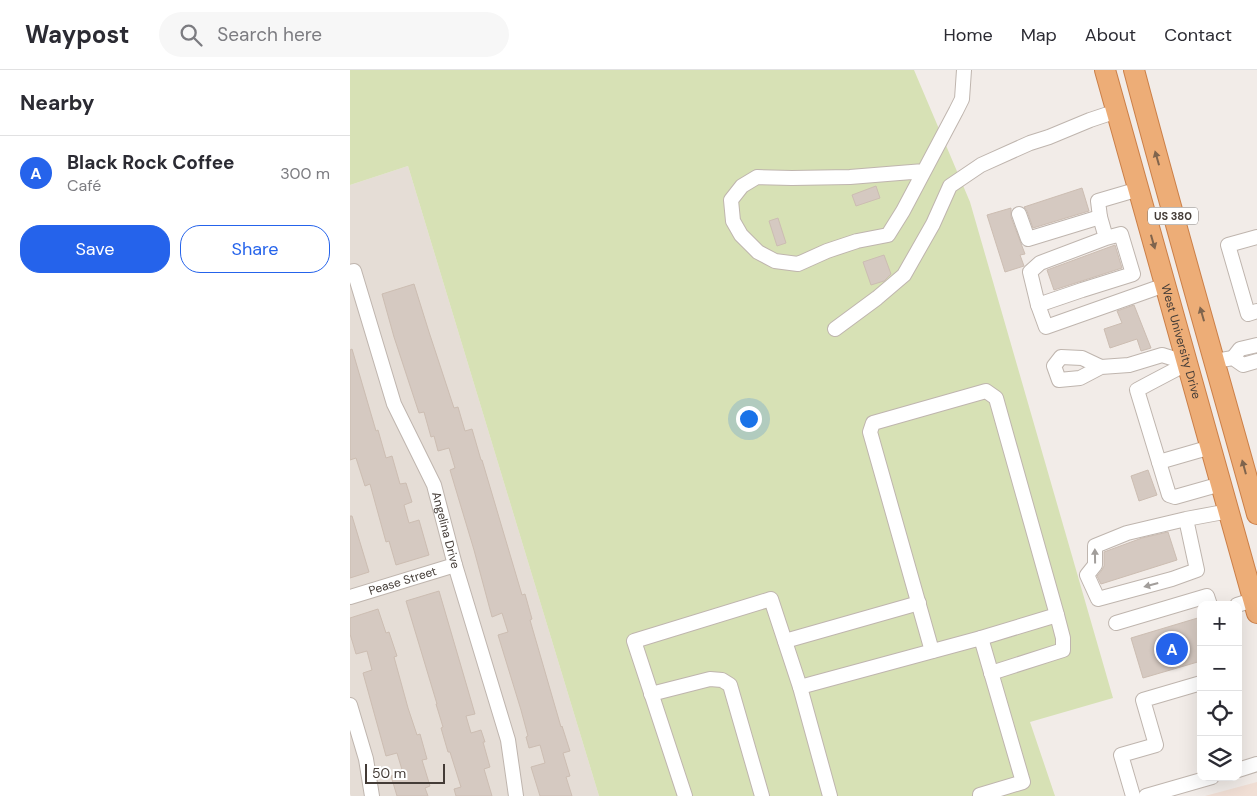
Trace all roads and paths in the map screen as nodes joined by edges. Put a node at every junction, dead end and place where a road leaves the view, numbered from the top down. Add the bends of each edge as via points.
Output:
1 (964, 70) edge
2 (1105, 70) edge
3 (1134, 70) edge
4 (1117, 111) junction
5 (924, 172) junction
6 (1138, 189) junction
7 (1019, 214) dead end
8 (1100, 217) junction
9 (1257, 237) edge
10 (1106, 238) junction
11 (352, 271) edge
12 (1133, 274) junction
13 (1165, 285) junction
14 (1139, 294) junction
15 (1038, 305) junction
16 (1257, 311) edge
17 (835, 329) dead end
18 (1257, 345) edge
19 (1224, 360) junction
20 (1257, 361) edge
21 (1188, 363) junction
22 (1101, 368) dead end
23 (1211, 447) junction
24 (1159, 462) junction
25 (1221, 484) junction
26 (1229, 511) junction
27 (1257, 514) edge
28 (1186, 518) junction
29 (455, 565) junction
30 (1257, 570) edge
31 (350, 597) edge
32 (1209, 601) edge
33 (919, 603) junction
34 (1249, 606) edge
35 (1057, 615) junction
36 (1116, 623) dead end
37 (980, 638) junction
38 (785, 641) junction
39 (932, 651) junction
40 (991, 673) junction
41 (1197, 683) edge
42 (800, 688) junction
43 (651, 694) junction
44 (350, 704) edge
45 (1257, 764) edge
46 (1242, 769) edge
47 (1198, 781) edge
48 (372, 796) edge
49 (516, 796) edge
50 (685, 796) edge
51 (762, 796) edge
52 (830, 796) edge
53 (978, 796) edge
54 (1134, 796) edge
55 (1146, 796) edge

1 - 5 street via 962,99
2 - 4 highway, West University Drive / US 380
19 -> 3 highway, US 380 via 1181,242
4 - 6 highway, West University Drive / US 380
4 - 17 street via 981,165 950,186 904,275
5 - 5 street via 888,235 857,241 798,264 774,261 758,252 741,235 733,221 731,200 742,186 757,177
6 - 8 street via 1098,201
6 -> 13 highway, West University Drive / US 380
7 - 8 street via 1028,239
8 - 10 street
9 - 16 street via 1228,245 1248,314
10 - 12 street via 1121,234
10 - 15 street via 1040,263 1030,272
11 - 29 street, Angelina Drive via 394,404 434,485
12 - 14 street
12 - 15 street
13 - 14 street
13 - 21 highway, West University Drive / US 380
14 - 15 street via 1046,327
18 - 19 street via 1240,349
19 - 20 street via 1243,365
19 - 21 highway
27 -> 19 highway, US 380
21 - 22 street via 1162,355 1129,365
21 - 23 highway, West University Drive / US 380
21 - 24 street via 1137,390
23 - 24 street
23 - 25 highway, West University Drive / US 380
24 - 25 street via 1169,495 1175,497
25 - 26 highway, West University Drive / US 380
26 - 28 street
26 - 30 highway
26 - 34 highway, West University Drive / US 380
28 -> 28 street via 1197,570 1098,599 1087,575 1095,565 1095,546 1127,533
29 - 31 street, Pease Street
29 - 49 street, Angelina Drive via 508,740
32 - 36 street via 1207,596
33 - 35 street via 870,432 873,423 986,391 996,398
33 - 38 street
33 - 39 street
35 - 37 street
35 - 40 street via 1064,638 1063,650
37 - 39 street
37 - 40 street
38 - 42 street
38 - 43 street via 771,599 634,641
39 - 42 street
40 - 53 street via 1023,782
41 - 54 street via 1143,700 1156,745 1121,755
42 - 52 street
43 - 50 street
43 - 51 street via 710,679 722,680 730,686
44 - 48 street via 366,759
45 - 46 street
47 - 55 street

